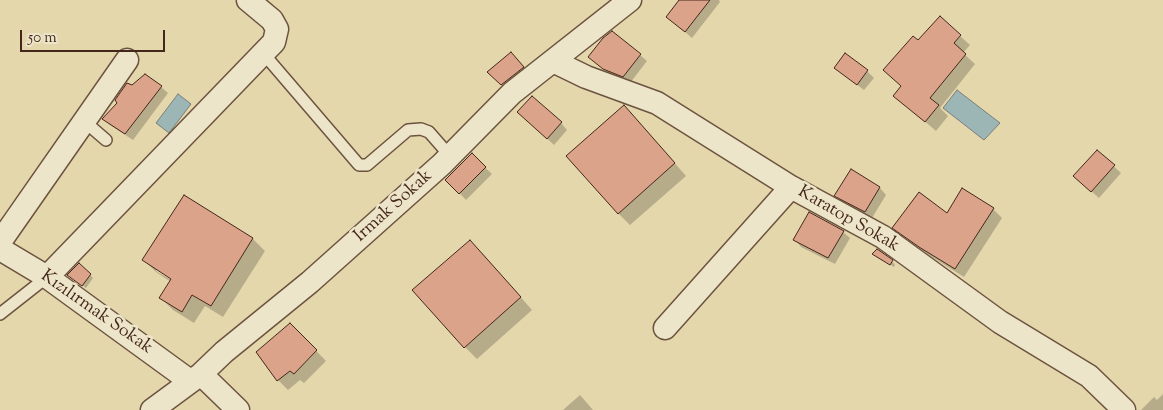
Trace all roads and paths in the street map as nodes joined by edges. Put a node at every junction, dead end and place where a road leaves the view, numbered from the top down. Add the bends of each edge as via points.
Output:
1 (248, 0) edge
2 (630, 0) edge
3 (263, 53) junction
4 (127, 60) dead end
5 (553, 61) junction
6 (84, 121) junction
7 (106, 140) dead end
8 (450, 156) junction
9 (791, 187) junction
10 (0, 242) edge
11 (0, 249) edge
12 (47, 277) junction
13 (0, 314) edge
14 (665, 328) dead end
15 (195, 378) junction
16 (152, 410) edge
17 (238, 410) edge
18 (1124, 410) edge

1 - 3 street via 272,20 277,30 274,42
2 - 5 street, Irmak Sokak
3 - 8 lane via 359,165 366,165 408,130 429,132
3 - 12 street
4 - 6 street
5 - 8 street, Irmak Sokak via 512,93
5 - 9 street, Karatop Sokak via 657,103
6 - 7 lane
6 - 10 street
8 - 15 street, Irmak Sokak via 310,282
9 - 14 street
9 - 18 street, Karatop Sokak via 883,237 1000,322 1089,376
11 - 12 street, Kızılırmak Sokak
12 - 13 lane
12 - 15 street, Kızılırmak Sokak
15 - 16 street, Irmak Sokak
15 - 17 street, Kızılırmak Sokak

